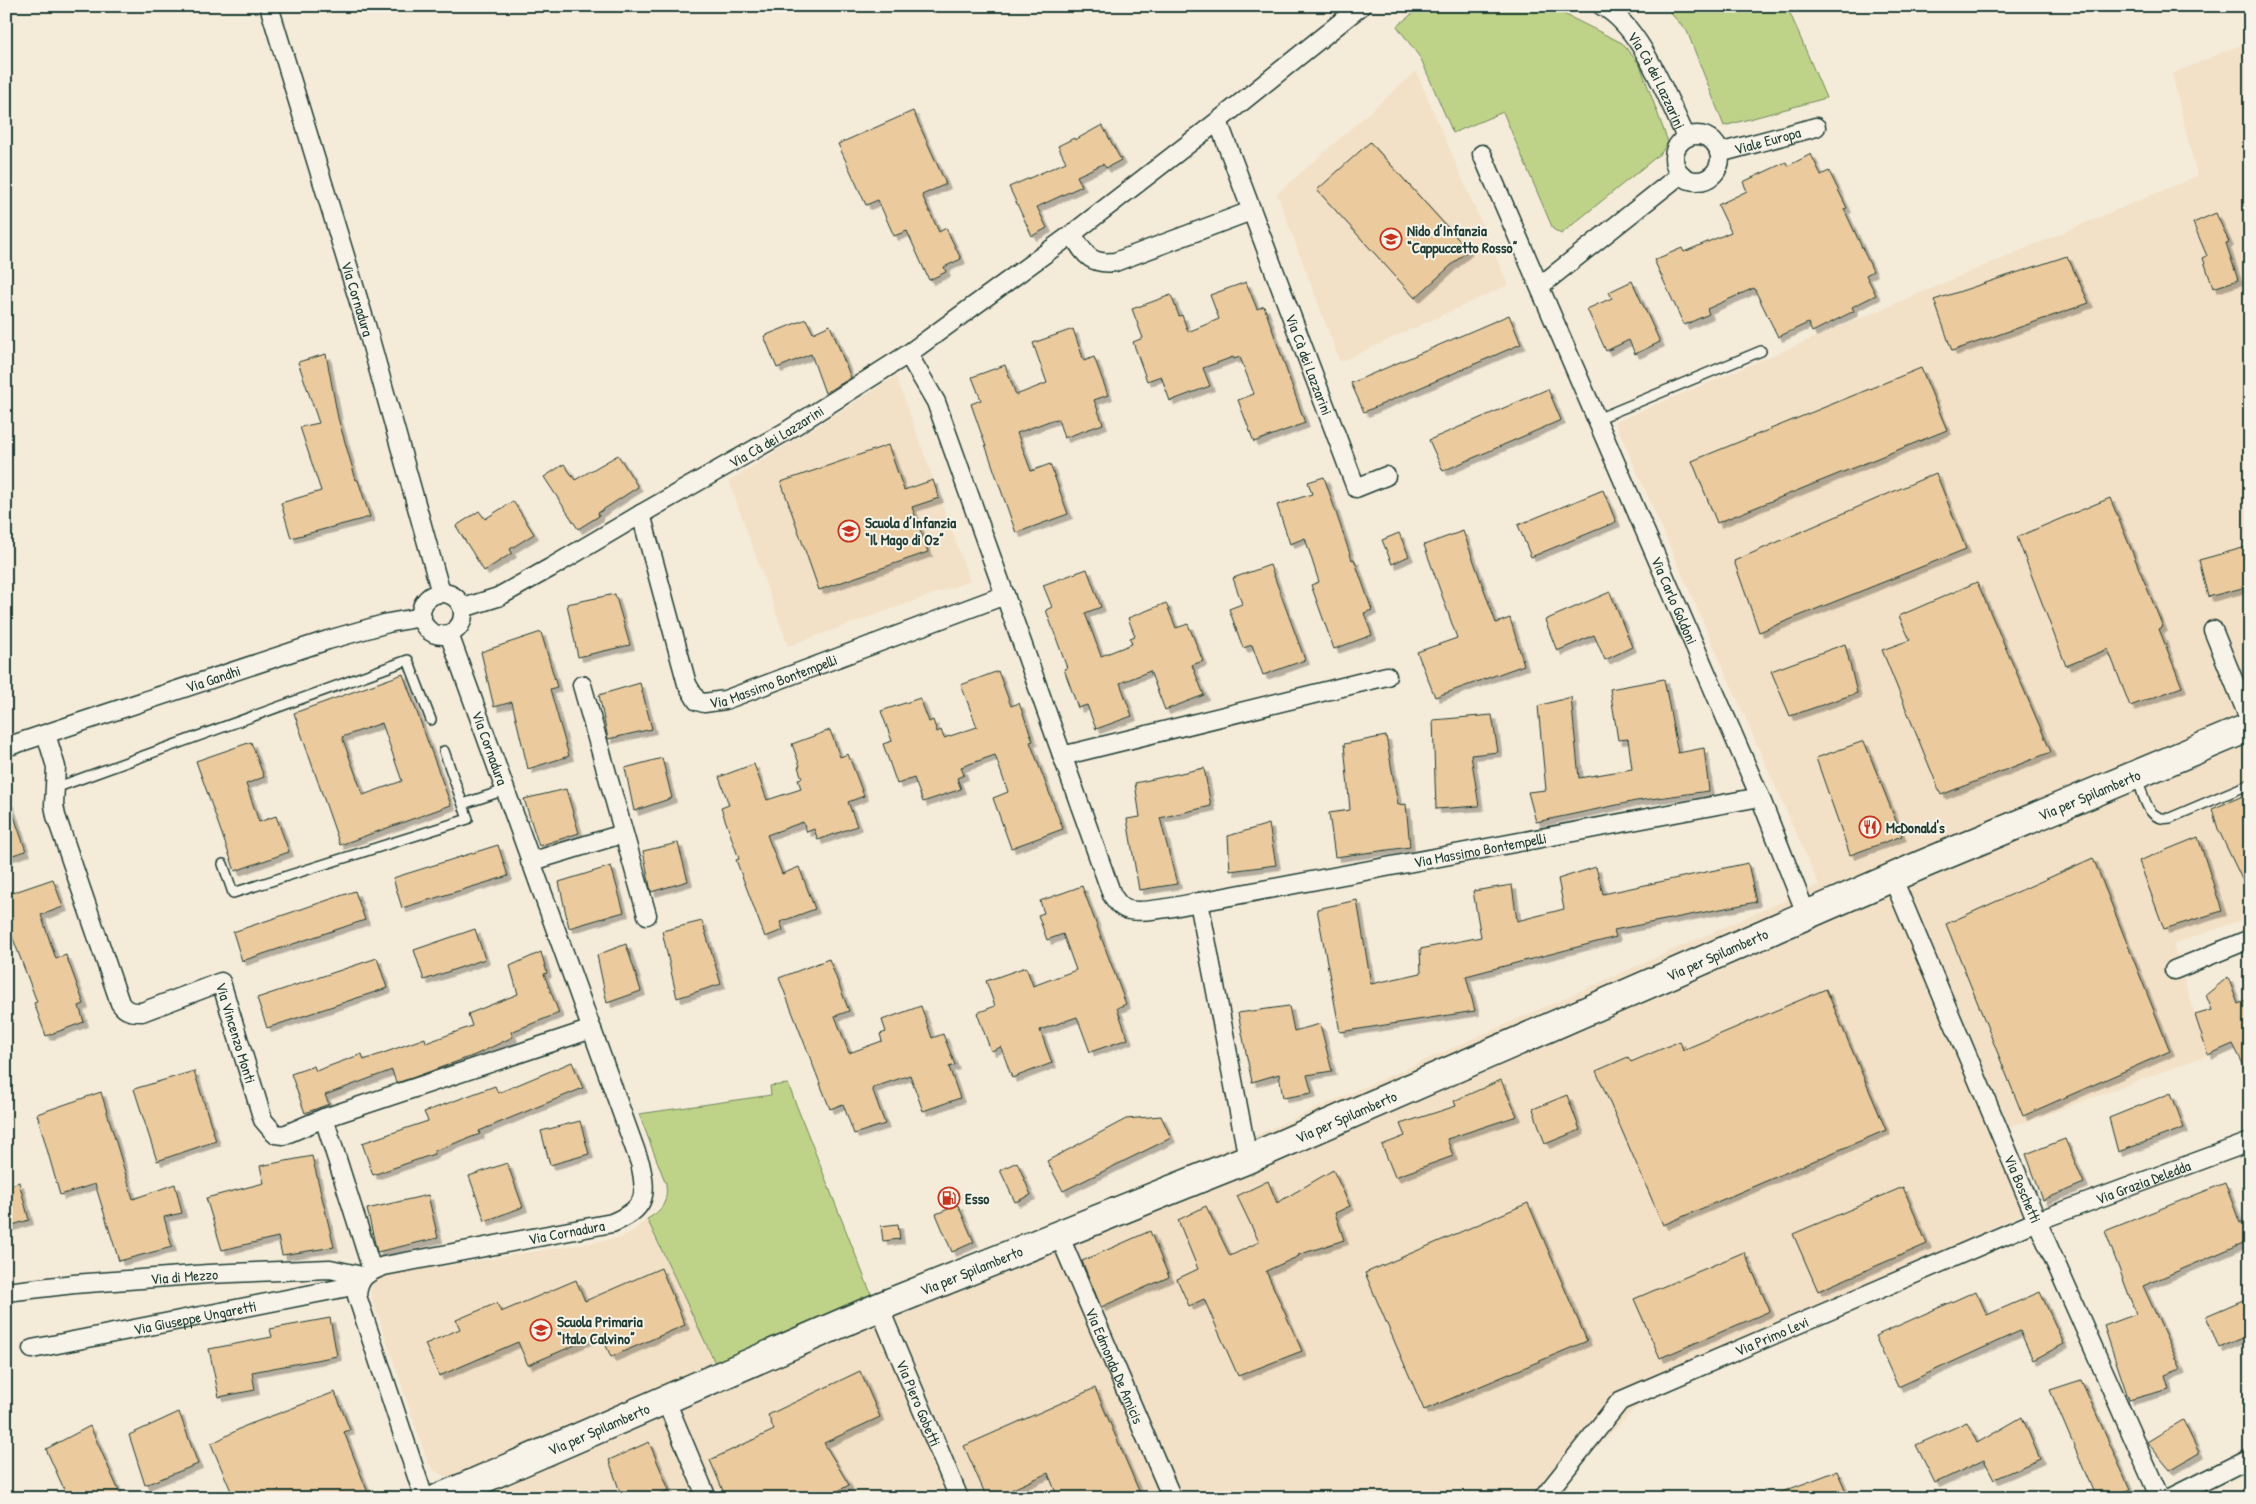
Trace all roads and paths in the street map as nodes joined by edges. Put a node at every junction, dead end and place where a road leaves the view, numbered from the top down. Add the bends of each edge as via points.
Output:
1 (268, 6) edge
2 (1361, 6) edge
3 (1602, 6) edge
4 (1218, 121) junction
5 (1816, 127) dead end
6 (1686, 137) junction
7 (1719, 153) junction
8 (1482, 154) dead end
9 (1681, 174) junction
10 (1251, 211) junction
11 (1072, 234) junction
12 (1540, 286) junction
13 (1761, 351) dead end
14 (908, 354) junction
15 (1597, 419) junction
16 (1386, 476) dead end
17 (640, 514) junction
18 (441, 593) junction
19 (1006, 595) junction
20 (463, 608) junction
21 (422, 617) junction
22 (2213, 630) dead end
23 (449, 634) junction
24 (1387, 676) dead end
25 (582, 685) dead end
26 (431, 720) dead end
27 (2250, 721) edge
28 (2250, 727) edge
29 (46, 734) junction
30 (6, 747) edge
31 (444, 751) dead end
32 (1062, 756) junction
33 (2136, 775) junction
34 (2250, 784) edge
35 (55, 788) junction
36 (505, 790) junction
37 (1760, 796) junction
38 (463, 804) junction
39 (622, 834) junction
40 (530, 862) junction
41 (223, 864) dead end
42 (1893, 879) junction
43 (1199, 902) junction
44 (647, 915) dead end
45 (1806, 916) junction
46 (2250, 939) edge
47 (2174, 970) dead end
48 (592, 1029) junction
49 (324, 1118) junction
50 (2250, 1142) edge
51 (1248, 1159) junction
52 (2036, 1221) junction
53 (1058, 1235) junction
54 (364, 1277) junction
55 (6, 1292) edge
56 (878, 1307) junction
57 (32, 1349) dead end
58 (666, 1401) junction
59 (2250, 1458) edge
60 (424, 1498) edge
61 (439, 1498) edge
62 (707, 1498) edge
63 (960, 1498) edge
64 (1172, 1498) edge
65 (1543, 1498) edge
66 (2160, 1498) edge
67 (2170, 1498) edge

1 - 18 street, Via Cornadura via 366,325
2 - 4 street, Via Cà dei Lazzarini
3 - 6 street, Via Cà dei Lazzarini via 1627,24 1640,43
4 - 10 street, Via Cà dei Lazzarini
4 - 11 street, Via Cà dei Lazzarini
5 - 7 street, Viale Europa
6 - 7 street via 1707,137 1717,146
6 - 9 street via 1677,145 1674,158
7 - 9 street via 1718,166 1705,179 1692,180
8 - 12 street, Via Carlo Goldoni
9 - 12 street
10 - 11 street via 1115,262 1091,260
10 - 16 street, Via Cà dei Lazzarini via 1356,488
11 - 14 street, Via Cà dei Lazzarini
12 - 15 street, Via Carlo Goldoni
13 - 15 lane
14 - 17 street, Via Cà dei Lazzarini via 785,432
14 - 19 street, Via Massimo Bontempelli via 936,402
15 - 37 street, Via Carlo Goldoni
17 - 19 street, Via Massimo Bontempelli via 687,684 697,701 704,703 725,700
17 - 20 street, Via Cà dei Lazzarini via 523,584 498,597
18 - 20 street via 454,596
18 - 21 street via 424,604
19 - 32 street, Via Massimo Bontempelli
20 - 23 street via 461,624
21 - 23 street via 429,630
21 - 29 street, Via Gandhi via 328,640
22 - 27 street
23 - 36 street, Via Cornadura
24 - 32 street
25 - 39 street
26 - 35 lane via 408,660
28 - 33 main road, Via per Spilamberto
29 - 30 street, Via Gandhi
29 - 35 street, Via Vincenzo Monti via 56,767
31 - 38 lane
32 - 43 street, Via Massimo Bontempelli via 1112,895 1120,906 1138,911
33 - 34 lane via 2154,817 2161,819
33 - 42 main road, Via per Spilamberto
35 - 49 street, Via Vincenzo Monti via 56,816 124,1008 142,1012 222,982 263,1120 276,1134 284,1135
36 - 38 lane
36 - 40 street, Via Cornadura
37 - 43 street, Via Massimo Bontempelli
37 - 45 street, Via Carlo Goldoni
38 - 41 lane via 468,818 233,893
39 - 40 street
39 - 44 street
40 - 48 street, Via Cornadura
42 - 45 main road, Via per Spilamberto
42 - 52 street, Via Boschetti
43 - 51 street
45 - 51 main road, Via per Spilamberto
46 - 47 street
48 - 49 street, Via Vincenzo Monti
48 - 54 street, Via Cornadura via 640,1163 644,1190 643,1200 636,1210 612,1223 393,1264
49 - 54 street
50 - 52 street, Via Grazia Deledda
51 - 53 main road, Via per Spilamberto
52 - 65 street, Via Primo Levi via 1620,1401
52 - 66 street, Via Boschetti
53 - 56 main road, Via per Spilamberto
53 - 64 street, Via Edmondo De Amicis
54 - 55 street, Via di Mezzo via 330,1269 208,1274
54 - 57 street, Via Giuseppe Ungaretti
54 - 60 street via 357,1296
56 - 58 main road, Via per Spilamberto
56 - 63 street, Via Piero Gobetti
58 - 61 main road, Via per Spilamberto
58 - 62 street
59 - 67 street

